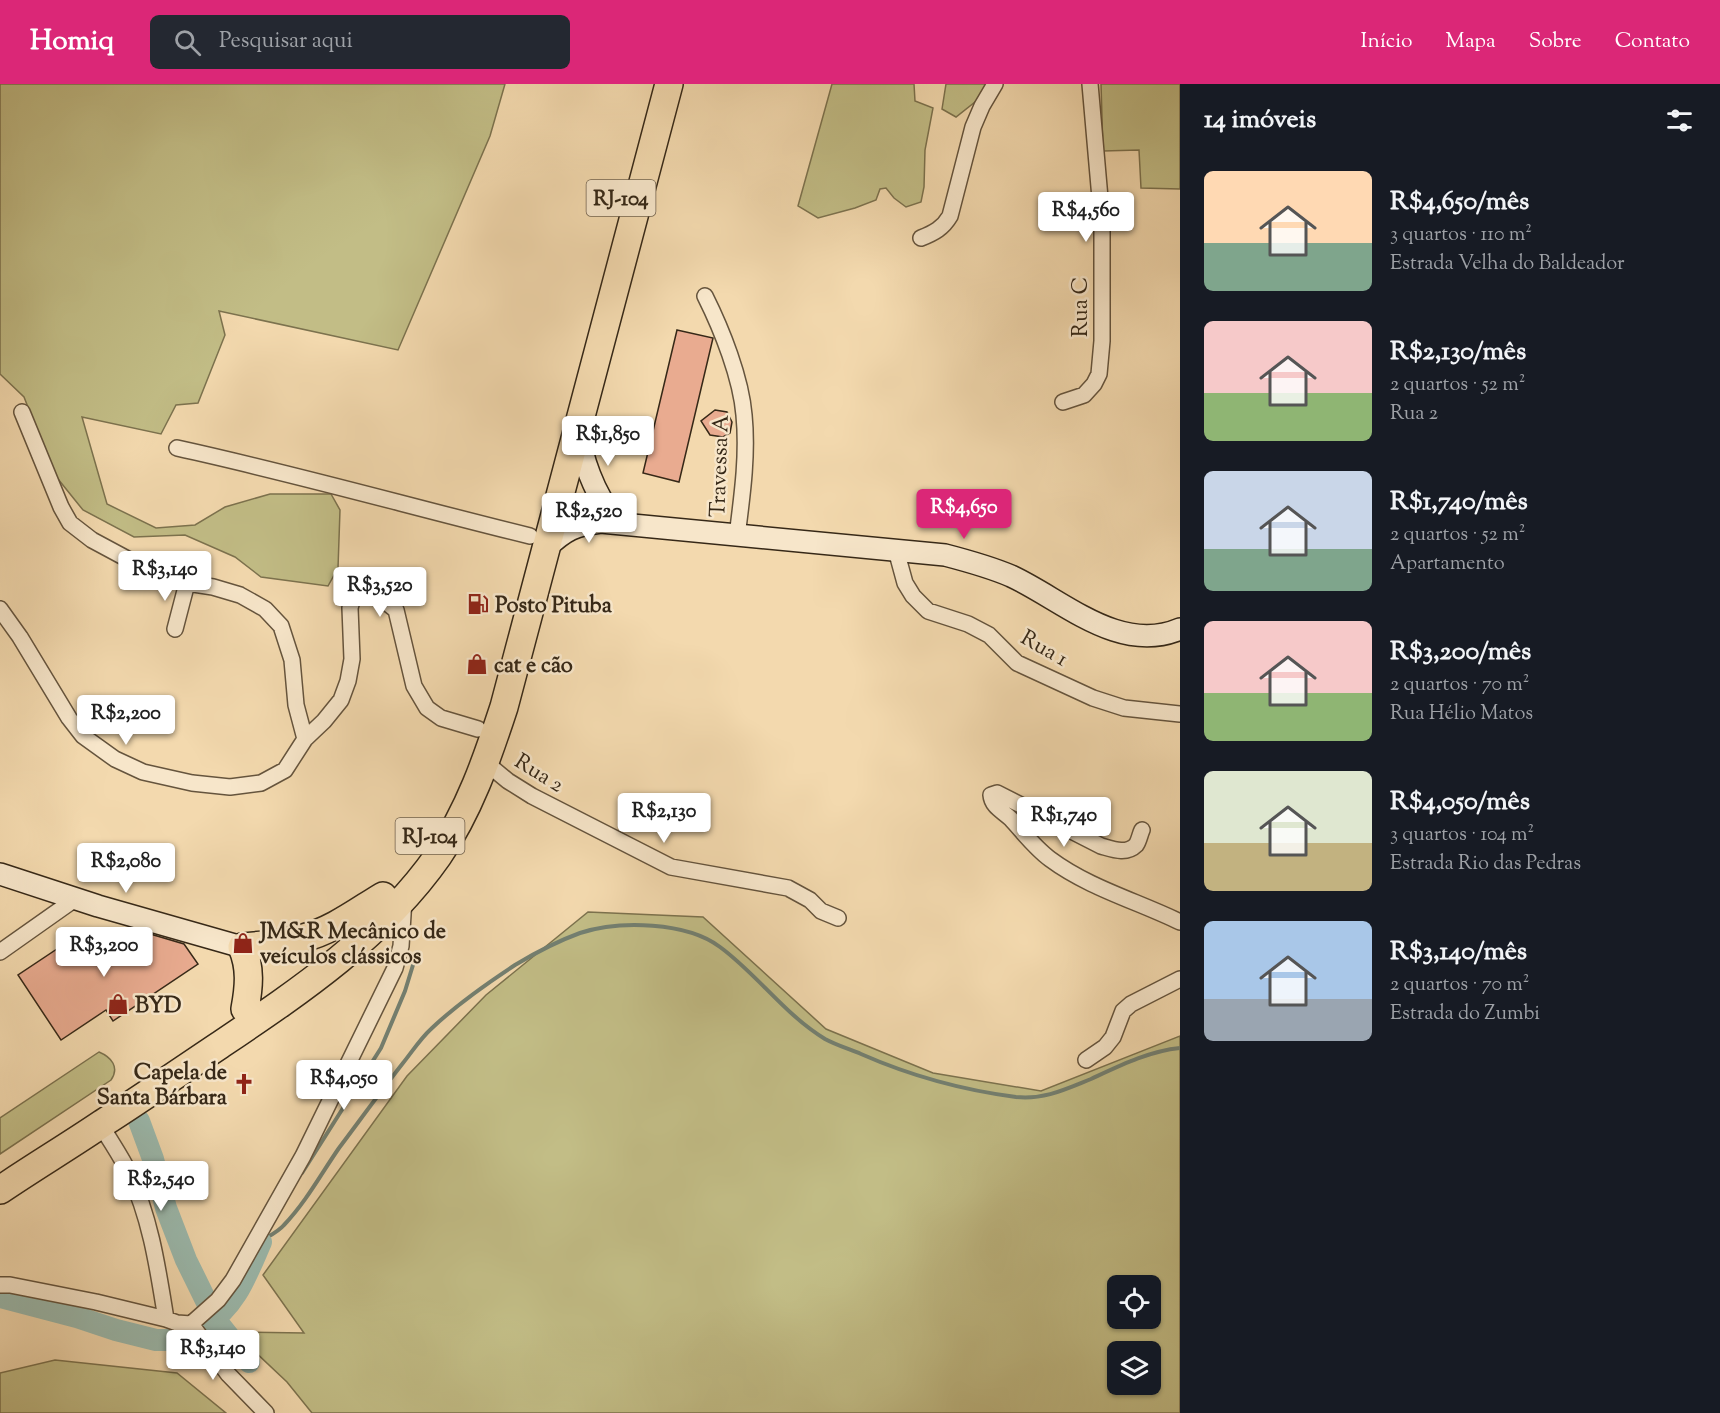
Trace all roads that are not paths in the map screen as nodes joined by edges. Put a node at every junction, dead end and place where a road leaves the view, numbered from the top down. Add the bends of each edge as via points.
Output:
1 (652, 84) edge
2 (669, 84) edge
3 (995, 84) edge
4 (1090, 84) edge
5 (921, 238) dead end
6 (705, 296) dead end
7 (1063, 402) dead end
8 (22, 412) dead end
9 (580, 418) junction
10 (177, 448) dead end
11 (625, 524) junction
12 (737, 536) junction
13 (538, 542) junction
14 (896, 550) junction
15 (187, 583) junction
16 (0, 609) edge
17 (175, 629) dead end
18 (1180, 629) edge
19 (1180, 714) edge
20 (478, 729) junction
21 (305, 739) junction
22 (485, 762) junction
23 (1142, 830) dead end
24 (0, 874) edge
25 (394, 897) junction
26 (75, 899) junction
27 (838, 918) dead end
28 (1180, 922) edge
29 (242, 947) junction
30 (0, 952) edge
31 (1180, 979) edge
32 (245, 1009) junction
33 (1086, 1060) dead end
34 (101, 1125) junction
35 (0, 1173) edge
36 (0, 1190) edge
37 (0, 1285) edge
38 (166, 1319) junction
39 (191, 1324) junction
40 (266, 1413) edge

1 - 13 highway, RJ-104
2 - 9 highway, RJ-104
3 - 5 street via 973,127 951,216 944,226
4 - 7 street, Rua C via 1102,222 1102,341 1099,374 1094,384 1084,395
6 - 12 street, Travessa A via 735,374 744,414 744,480
8 - 15 street via 70,523 133,562
9 - 11 main road via 579,437 589,472 605,504
9 - 13 highway, RJ-104
10 - 13 street
11 - 12 main road
11 - 13 main road via 586,524
12 - 14 main road
13 - 20 highway, RJ-104
13 - 22 highway, RJ-104 via 504,707
14 - 18 main road via 945,555 1011,576 1099,625 1124,634 1150,636
14 - 19 street, Rua 1 via 905,583 928,611 989,635 1017,663 1124,708
15 - 17 street
15 - 21 street via 240,595 265,609 282,626 292,660 296,705
16 - 21 street via 83,736 115,759 143,772 230,787 261,783 285,770
20 - 21 street via 441,718 427,708 414,686 396,610 371,592 364,592 357,595 350,608 352,659 341,700
20 - 25 highway, RJ-104 via 452,797
22 - 25 highway, RJ-104 via 455,829 439,854
22 - 27 street, Rua 2 via 532,796 671,867 788,888
23 - 28 street via 1136,844 1118,852 997,792 991,795 997,807 1050,859 1087,881
24 - 26 main road
25 - 29 highway via 305,938
25 - 32 highway, RJ-104
25 - 34 highway, RJ-104 via 352,949
25 - 39 street via 401,946 395,969 303,1156 233,1280
26 - 29 main road
26 - 30 street
29 - 32 highway via 249,967
31 - 33 street via 1131,1004 1123,1011 1105,1047
32 - 35 highway, RJ-104
34 - 36 highway, RJ-104
34 - 38 street via 130,1175 148,1227
37 - 38 street
38 - 39 street
39 - 40 street via 228,1374

